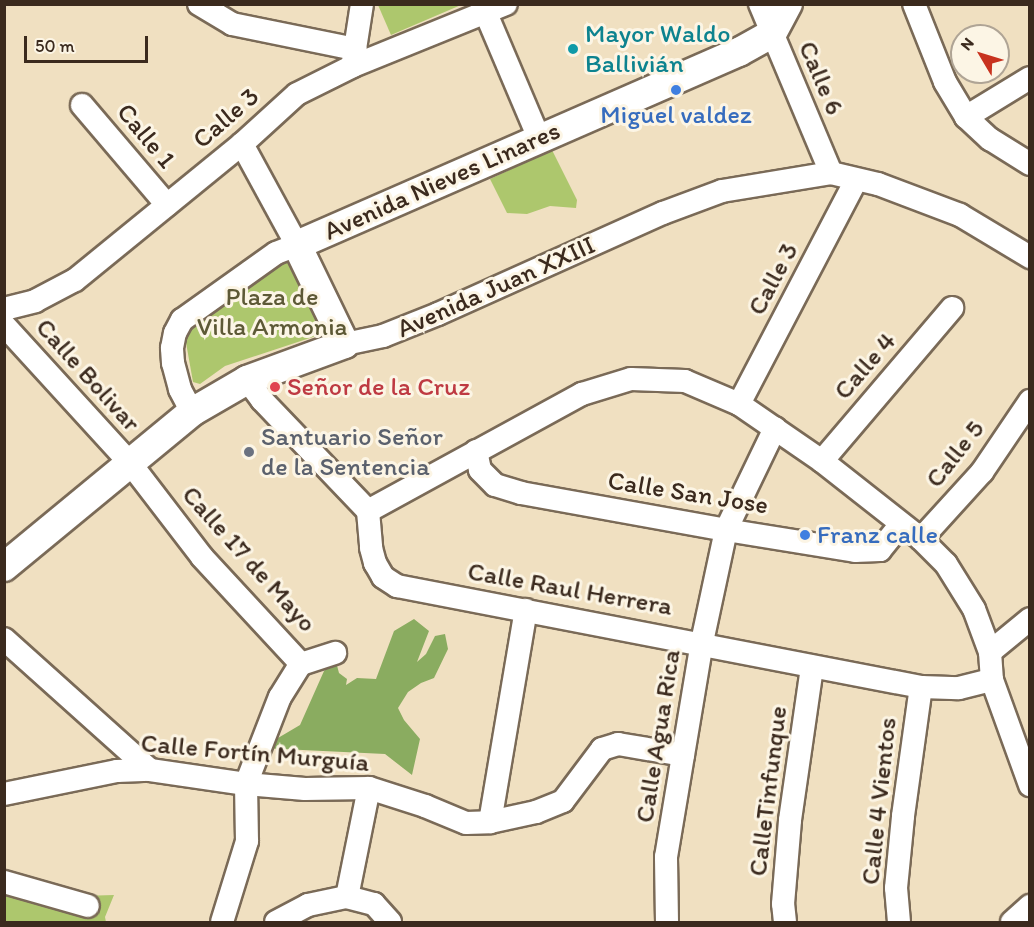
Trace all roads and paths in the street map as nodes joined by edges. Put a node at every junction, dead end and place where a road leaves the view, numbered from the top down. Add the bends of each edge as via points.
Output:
1 (200, 4) edge
2 (362, 4) edge
3 (760, 4) edge
4 (788, 4) edge
5 (914, 4) edge
6 (491, 7) edge
7 (771, 34) junction
8 (354, 58) junction
9 (1029, 78) edge
10 (82, 105) dead end
11 (966, 117) junction
12 (539, 138) junction
13 (242, 144) junction
14 (1029, 164) edge
15 (831, 173) junction
16 (856, 180) junction
17 (167, 205) junction
18 (297, 245) junction
19 (1029, 257) edge
20 (952, 308) dead end
21 (4, 309) edge
22 (4, 325) edge
23 (345, 344) junction
24 (247, 380) junction
25 (1029, 401) edge
26 (739, 404) junction
27 (192, 412) junction
28 (775, 428) junction
29 (476, 451) junction
30 (822, 461) junction
31 (130, 463) junction
32 (368, 512) junction
33 (902, 524) junction
34 (726, 530) junction
35 (921, 539) junction
36 (4, 567) edge
37 (526, 610) junction
38 (1029, 619) edge
39 (4, 639) edge
40 (702, 642) junction
41 (990, 652) junction
42 (335, 653) dead end
43 (301, 664) junction
44 (812, 667) junction
45 (992, 680) junction
46 (921, 687) junction
47 (683, 755) junction
48 (150, 770) junction
49 (1029, 783) edge
50 (246, 784) junction
51 (369, 788) junction
52 (4, 794) edge
53 (490, 822) junction
54 (4, 882) edge
55 (347, 897) junction
56 (88, 906) dead end
57 (1029, 906) edge
58 (222, 922) edge
59 (276, 922) edge
60 (390, 922) edge
61 (667, 922) edge
62 (785, 922) edge
63 (900, 922) edge
64 (1012, 922) edge

1 - 8 street via 232,24
2 - 8 street
3 - 7 street, Calle 6
4 - 7 main road
5 - 11 street via 945,82
6 - 8 street, Calle 3
6 - 12 street
7 - 12 main road, Avenida Nieves Linares via 739,52
7 - 15 street, Calle 6
8 - 13 street, Calle 3 via 297,94
9 - 11 street
10 - 17 street, Calle 1
11 - 14 street via 990,139
12 - 18 main road, Avenida Nieves Linares
13 - 17 street, Calle 3
13 - 18 street
15 - 16 street, Avenida Juan XXIII
15 - 23 street, Avenida Juan XXIII via 722,191 663,213 438,314 383,336
16 - 19 street, Avenida Juan XXIII via 878,184 960,215
16 - 26 street, Calle 3
17 - 21 street, Calle 3 via 75,280 35,301
18 - 23 main road
18 - 27 street, Avenida Nieves Linares via 276,253 182,320 175,333 173,363
20 - 30 street, Calle 4
22 - 31 street, Calle Bolivar
23 - 24 main road, Avenida Juan XXIII
24 - 27 main road, Avenida Juan XXIII
24 - 32 street
25 - 35 street, Calle 5 via 982,472
26 - 28 street
26 - 29 street via 685,381 631,379 582,394
27 - 31 main road, Avenida Juan XXIII
28 - 30 street
28 - 34 street, Calle Agua Rica
29 - 32 street
29 - 34 street, Calle San Jose via 480,471 495,485
30 - 33 street
31 - 36 main road, Avenida Juan XXIII
31 - 43 street, Calle 17 de Mayo via 202,558
32 - 37 street, Calle Raul Herrera via 375,564 383,577 397,586
33 - 34 street, Calle San Jose via 880,550 855,551
33 - 35 street
34 - 40 street, Calle Agua Rica
35 - 41 street via 946,564 974,609
37 - 40 street, Calle Raul Herrera
37 - 53 street
38 - 41 street
39 - 48 street
40 - 44 street, Calle Raul Herrera
40 - 47 street, Calle Agua Rica
41 - 45 street
42 - 43 street, Calle 17 de Mayo
43 - 50 street, Calle 17 de Mayo via 280,697
44 - 46 street, Calle Raul Herrera
44 - 62 street, CalleTinfunque via 790,820
45 - 46 street, Calle Raul Herrera via 959,688
45 - 49 street
46 - 63 street, Calle 4 Vientos via 896,888
47 - 53 street, Calle Fortín Murguía via 618,744 602,749 563,801 536,812
47 - 61 street, Calle Agua Rica via 666,857
48 - 50 street, Calle Fortín Murguía
48 - 52 street, Calle Fortín Murguía via 117,771
50 - 51 street, Calle Fortín Murguía via 305,789
50 - 58 street, Calle 17 de Mayo via 247,840
51 - 53 street, Calle Fortín Murguía via 466,823
51 - 55 street
54 - 56 street
55 - 59 street via 308,904
55 - 60 street via 374,904
57 - 64 street

